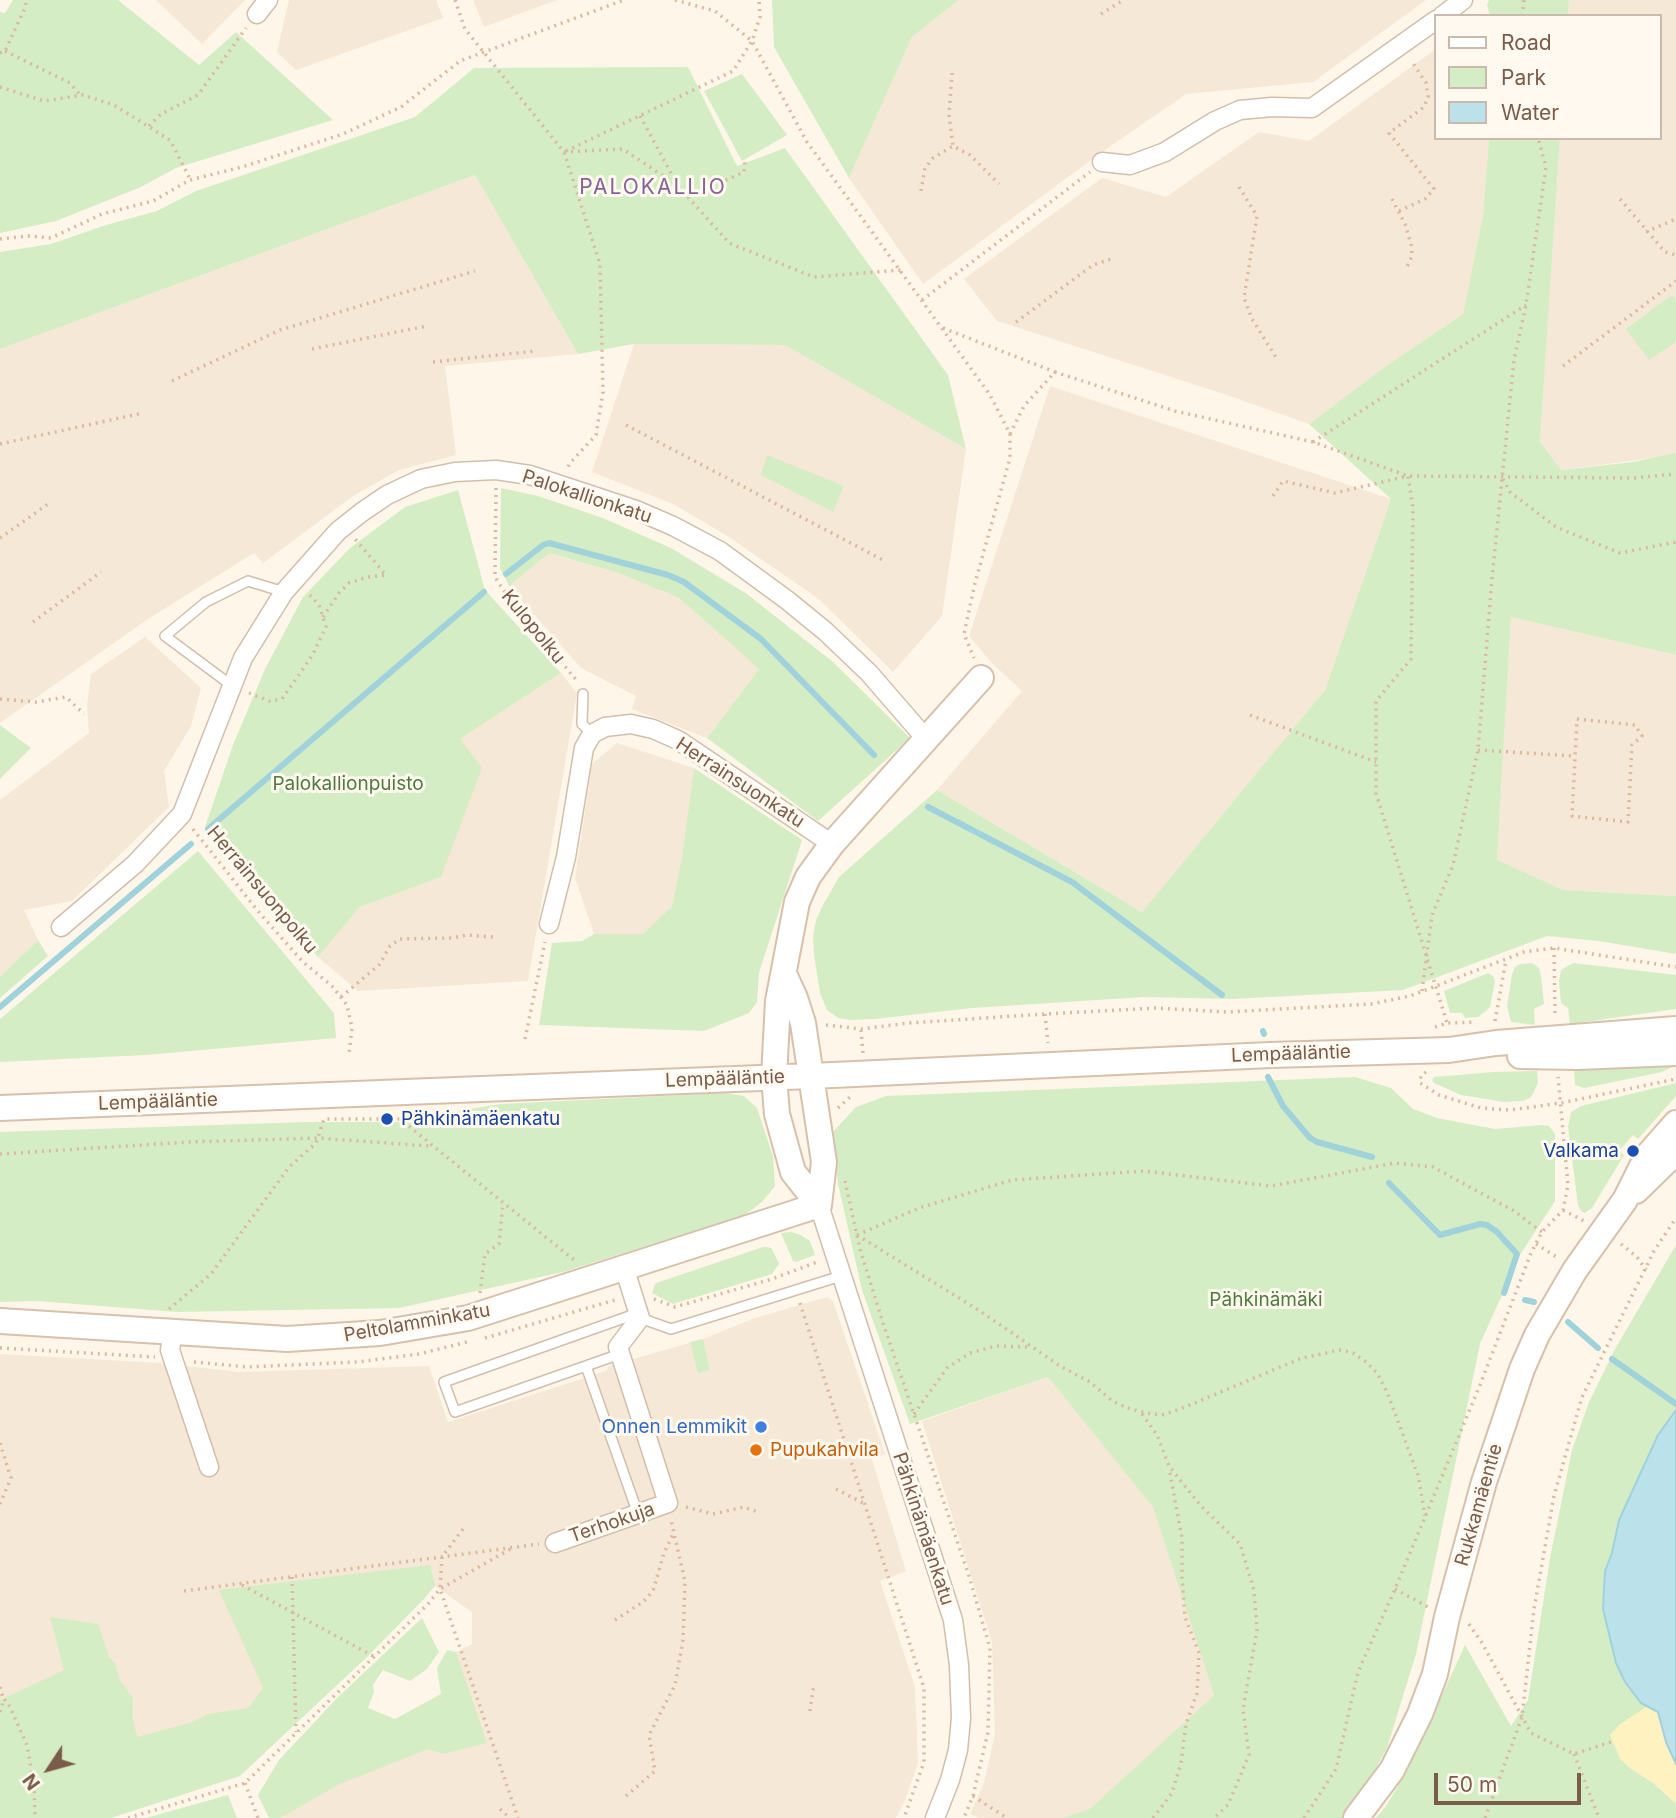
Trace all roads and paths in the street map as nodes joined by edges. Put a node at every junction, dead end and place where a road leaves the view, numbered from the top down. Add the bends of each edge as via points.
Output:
1 (26, 0) edge
2 (455, 0) edge
3 (624, 0) edge
4 (675, 0) edge
5 (759, 0) edge
6 (1123, 0) edge
7 (1463, 0) edge
8 (263, 7) edge
9 (1101, 14) dead end
10 (1445, 14) edge
11 (1434, 21) edge
12 (752, 41) junction
13 (3, 52) edge
14 (1406, 53) dead end
15 (483, 54) junction
16 (953, 73) dead end
17 (0, 87) edge
18 (80, 95) junction
19 (640, 116) junction
20 (149, 126) junction
21 (1539, 140) edge
22 (953, 146) junction
23 (564, 152) junction
24 (744, 159) dead end
25 (1102, 162) joint
26 (190, 180) junction
27 (999, 184) dead end
28 (678, 186) junction
29 (1239, 187) dead end
30 (921, 191) dead end
31 (687, 197) junction
32 (1392, 199) dead end
33 (1620, 199) dead end
34 (1399, 211) junction
35 (1676, 219) edge
36 (1646, 232) junction
37 (0, 239) edge
38 (1676, 255) edge
39 (1111, 259) dead end
40 (901, 270) junction
41 (1406, 270) dead end
42 (475, 271) dead end
43 (1676, 281) edge
44 (922, 300) junction
45 (1526, 305) junction
46 (1016, 322) dead end
47 (427, 326) dead end
48 (943, 327) junction
49 (312, 349) dead end
50 (536, 351) dead end
51 (1277, 359) dead end
52 (433, 362) dead end
53 (1563, 366) dead end
54 (1055, 372) junction
55 (172, 381) dead end
56 (143, 413) dead end
57 (626, 425) dead end
58 (1010, 434) junction
59 (1313, 442) junction
60 (0, 444) edge
61 (496, 470) junction
62 (1676, 474) edge
63 (1408, 476) junction
64 (1503, 478) junction
65 (561, 484) junction
66 (1273, 496) dead end
67 (48, 504) dead end
68 (345, 526) junction
69 (0, 538) edge
70 (1676, 542) edge
71 (883, 560) dead end
72 (101, 572) dead end
73 (289, 586) junction
74 (323, 617) junction
75 (33, 622) dead end
76 (981, 678) joint
77 (231, 685) junction
78 (583, 694) joint
79 (0, 699) edge
80 (84, 714) dead end
81 (1250, 715) dead end
82 (592, 734) junction
83 (928, 740) junction
84 (1478, 750) junction
85 (1574, 756) junction
86 (1376, 762) junction
87 (182, 814) junction
88 (832, 844) junction
89 (549, 924) joint
90 (61, 927) dead end
91 (493, 937) dead end
92 (1554, 948) junction
93 (1426, 949) junction
94 (1507, 959) junction
95 (1676, 967) edge
96 (785, 976) junction
97 (1437, 985) junction
98 (1422, 992) junction
99 (341, 997) junction
100 (1045, 1014) junction
101 (1555, 1022) dead end
102 (817, 1023) dead end
103 (1447, 1023) dead end
104 (1494, 1023) dead end
105 (861, 1029) junction
106 (1676, 1029) edge
107 (525, 1039) dead end
108 (1449, 1050) junction
109 (349, 1054) dead end
110 (1676, 1054) edge
111 (1051, 1064) junction
112 (1557, 1070) dead end
113 (1426, 1072) dead end
114 (864, 1073) junction
115 (811, 1076) junction
116 (774, 1077) junction
117 (1676, 1079) edge
118 (1561, 1103) junction
119 (0, 1108) edge
120 (835, 1117) dead end
121 (1676, 1123) edge
122 (318, 1138) junction
123 (432, 1146) junction
124 (1676, 1152) edge
125 (0, 1154) edge
126 (842, 1170) dead end
127 (1625, 1200) junction
128 (503, 1205) junction
129 (819, 1205) junction
130 (1563, 1210) junction
131 (1676, 1218) edge
132 (1586, 1222) dead end
133 (1542, 1232) junction
134 (857, 1235) junction
135 (1620, 1242) dead end
136 (860, 1248) dead end
137 (624, 1267) junction
138 (1646, 1270) junction
139 (790, 1271) dead end
140 (841, 1276) junction
141 (585, 1280) junction
142 (796, 1290) junction
143 (477, 1315) junction
144 (639, 1316) junction
145 (0, 1321) edge
146 (162, 1330) junction
147 (1032, 1347) junction
148 (620, 1354) junction
149 (586, 1366) junction
150 (1141, 1412) junction
151 (914, 1414) dead end
152 (0, 1443) edge
153 (1169, 1465) junction
154 (209, 1467) dead end
155 (836, 1489) dead end
156 (668, 1503) junction
157 (0, 1504) edge
158 (865, 1504) junction
159 (758, 1512) dead end
160 (638, 1514) junction
161 (1425, 1516) junction
162 (463, 1529) dead end
163 (674, 1532) junction
164 (555, 1543) joint
165 (514, 1547) junction
166 (442, 1558) junction
167 (292, 1577) junction
168 (240, 1584) junction
169 (440, 1589) junction
170 (1395, 1589) junction
171 (184, 1591) dead end
172 (293, 1612) junction
173 (1447, 1617) junction
174 (615, 1620) dead end
175 (374, 1657) junction
176 (814, 1684) dead end
177 (0, 1687) edge
178 (4, 1699) junction
179 (810, 1711) dead end
180 (0, 1712) edge
181 (1522, 1717) junction
182 (296, 1732) junction
183 (1614, 1741) dead end
184 (1574, 1754) junction
185 (245, 1783) junction
186 (626, 1796) dead end
187 (973, 1796) dead end
188 (500, 1809) dead end
189 (35, 1818) edge
190 (128, 1818) edge
191 (258, 1818) edge
192 (510, 1818) edge
193 (518, 1818) edge
194 (904, 1818) edge
195 (935, 1818) edge
196 (1007, 1818) edge
197 (1153, 1818) edge
198 (1214, 1818) edge
199 (1304, 1818) edge
200 (1356, 1818) edge
201 (1485, 1818) edge
202 (1599, 1818) edge

1 - 13 path
2 - 15 path via 465,29
3 - 15 path
4 - 12 path via 715,11
5 - 12 path via 760,17
6 - 9 path
7 - 10 street
8 - 20 path via 198,95 161,114
11 - 25 street via 1312,108 1240,110 1130,165
12 - 19 path via 733,71
12 - 40 path via 807,142
13 - 18 path via 70,83
14 - 34 path via 1426,83 1428,97 1424,107 1389,133 1434,189 1425,199
15 - 23 path
15 - 26 path via 460,61 401,107 343,134
16 - 22 path via 949,115
17 - 18 path via 44,102
18 - 20 path via 114,105
19 - 23 path
19 - 28 path
20 - 26 path via 170,140
21 - 45 path via 1546,167
22 - 27 path via 970,155
22 - 30 path via 925,168
23 - 28 path via 623,149
23 - 65 path via 600,264 603,392 596,435 570,463
24 - 31 path via 744,172
25 - 44 path
26 - 37 path via 153,201 102,214 51,238
28 - 31 path
29 - 51 path via 1256,216 1244,298
31 - 40 path via 729,243 814,277
32 - 34 path
33 - 36 path
34 - 41 path via 1411,244
35 - 36 path
36 - 38 path via 1665,252
39 - 46 path via 1093,265
40 - 44 path
42 - 55 path via 281,330
43 - 53 path
44 - 48 path
45 - 59 path
45 - 64 path via 1514,360
47 - 49 path
48 - 54 path
48 - 58 path
50 - 52 path
54 - 58 path via 1024,406
54 - 59 path via 1175,411
56 - 60 path
57 - 71 path
58 - 76 path via 1010,458 964,634
59 - 63 path
61 - 65 street, Palokallionkatu
61 - 68 street, Palokallionkatu via 421,479 387,495
61 - 78 path, Kulopolku via 495,577 578,681
62 - 64 path
63 - 64 path
63 - 66 path via 1335,494 1283,481
63 - 86 path via 1413,508 1411,659 1376,701
64 - 70 path via 1510,492 1556,527 1620,553
64 - 84 path
65 - 83 street, Palokallionkatu via 636,510 720,551 825,631
67 - 69 path
68 - 73 street, Palokallionkatu
68 - 74 path via 386,575 349,583
72 - 75 path
73 - 74 path via 319,605
73 - 77 street, Palokallionkatu via 256,635
73 - 77 lane via 248,580 206,602 165,636
74 - 77 path via 326,627 312,656 282,699 269,701
76 - 83 main road
77 - 87 street, Palokallionkatu
78 - 82 lane via 582,724
79 - 80 path via 36,702 66,697
81 - 86 path
82 - 88 street, Herrainsuonkatu via 605,727 631,724 678,740
82 - 89 street via 580,761 566,857
83 - 88 main road
84 - 85 path
84 - 93 path via 1453,865 1432,915
85 - 85 path via 1577,719 1635,725 1642,736 1632,745 1628,822 1573,816
86 - 93 path via 1376,793
87 - 90 street, Palokallionkatu via 135,864
87 - 99 path, Herrainsuonpolku via 257,911
88 - 96 main road via 797,902
89 - 107 path
91 - 99 path via 400,939 379,965
92 - 94 path
92 - 95 path
92 - 101 path
93 - 97 path
93 - 98 path
94 - 97 path
94 - 104 path
96 - 115 main road via 803,1023
96 - 116 main road via 778,1001
97 - 98 path
97 - 103 path
98 - 100 path via 1371,1004 1227,1012 1156,1008
99 - 109 path, Herrainsuonpolku via 352,1028
100 - 105 path
100 - 111 path
102 - 105 path
105 - 114 path
106 - 108 main road, Lempääläntie
108 - 110 main road, Lempääläntie via 1504,1056
108 - 111 main road, Lempääläntie
111 - 114 main road, Lempääläntie
112 - 118 path
113 - 118 path via 1420,1083 1427,1089 1480,1108 1510,1110
114 - 115 main road, Lempääläntie
114 - 120 path via 865,1091 843,1103
115 - 116 main road, Lempääläntie
115 - 129 main road, Pähkinämäenkatu via 824,1162
116 - 119 main road, Lempääläntie
116 - 129 main road, Pähkinämäenkatu via 777,1114 793,1172
117 - 118 path
118 - 130 path via 1567,1185
121 - 127 main road, Rukkamäentie via 1647,1156
122 - 123 path
122 - 123 path via 324,1119 400,1119
122 - 125 path
122 - 146 path via 289,1167 211,1275 174,1303
123 - 128 path
124 - 127 main road, Rukkamäentie
126 - 134 path
127 - 173 main road, Rukkamäentie via 1575,1270 1522,1369 1484,1482
128 - 141 path via 578,1263
128 - 143 path via 499,1244 485,1254
129 - 137 main road, Peltolamminkatu
129 - 140 street, Pähkinämäenkatu
130 - 132 path
130 - 133 path
131 - 138 path
133 - 134 path via 1433,1167 1395,1163 1271,1186 1144,1171 1012,1180 919,1208
133 - 161 path
134 - 136 path
134 - 147 path
135 - 138 path
137 - 141 main road, Peltolamminkatu
137 - 144 street
138 - 181 path via 1578,1409 1555,1496 1534,1609
139 - 142 path
140 - 142 lane
140 - 195 street, Pähkinämäenkatu via 957,1643 961,1689 958,1750
141 - 143 main road, Peltolamminkatu
142 - 144 lane via 671,1329
142 - 158 path
143 - 146 main road, Peltolamminkatu via 347,1337 288,1339
144 - 148 street via 618,1347
144 - 149 lane via 444,1382 455,1412
145 - 146 main road, Peltolamminkatu
146 - 154 street
147 - 150 path via 1111,1399
147 - 151 path via 996,1346 970,1353 947,1368
148 - 149 lane
148 - 156 street, Terhokuja
149 - 160 lane
150 - 153 path
150 - 161 path via 1162,1415 1301,1359 1340,1350 1353,1353 1377,1373 1387,1392 1418,1475
152 - 157 path via 11,1478
153 - 197 path via 1182,1538 1185,1617 1199,1653 1197,1693 1186,1724 1181,1762 1171,1793
153 - 198 path via 1201,1506 1240,1544 1254,1590 1257,1630 1243,1709 1249,1755 1228,1805
155 - 158 path
156 - 159 path via 713,1514 744,1507
156 - 160 street, Terhokuja
156 - 163 path
158 - 194 path via 924,1688 924,1762
160 - 164 street, Terhokuja
161 - 170 path
162 - 166 path
163 - 174 path via 653,1591
163 - 186 path via 685,1581 675,1685 649,1735 655,1770
164 - 165 path
165 - 166 path
165 - 169 path
166 - 167 path
166 - 169 path
167 - 168 path
167 - 172 path
168 - 171 path
168 - 172 path
169 - 175 path
169 - 193 path
170 - 173 path
170 - 199 path via 1358,1672 1336,1769
172 - 175 path
172 - 182 path
173 - 181 path via 1465,1619 1475,1632
173 - 200 main road, Rukkamäentie via 1435,1674 1413,1731 1392,1770
175 - 182 path
176 - 179 path
177 - 178 path
178 - 180 path
178 - 189 path via 27,1745
181 - 184 path via 1531,1733
181 - 201 path
182 - 185 path
183 - 184 path
184 - 202 path
185 - 190 path
185 - 191 path
187 - 196 path
188 - 192 path

